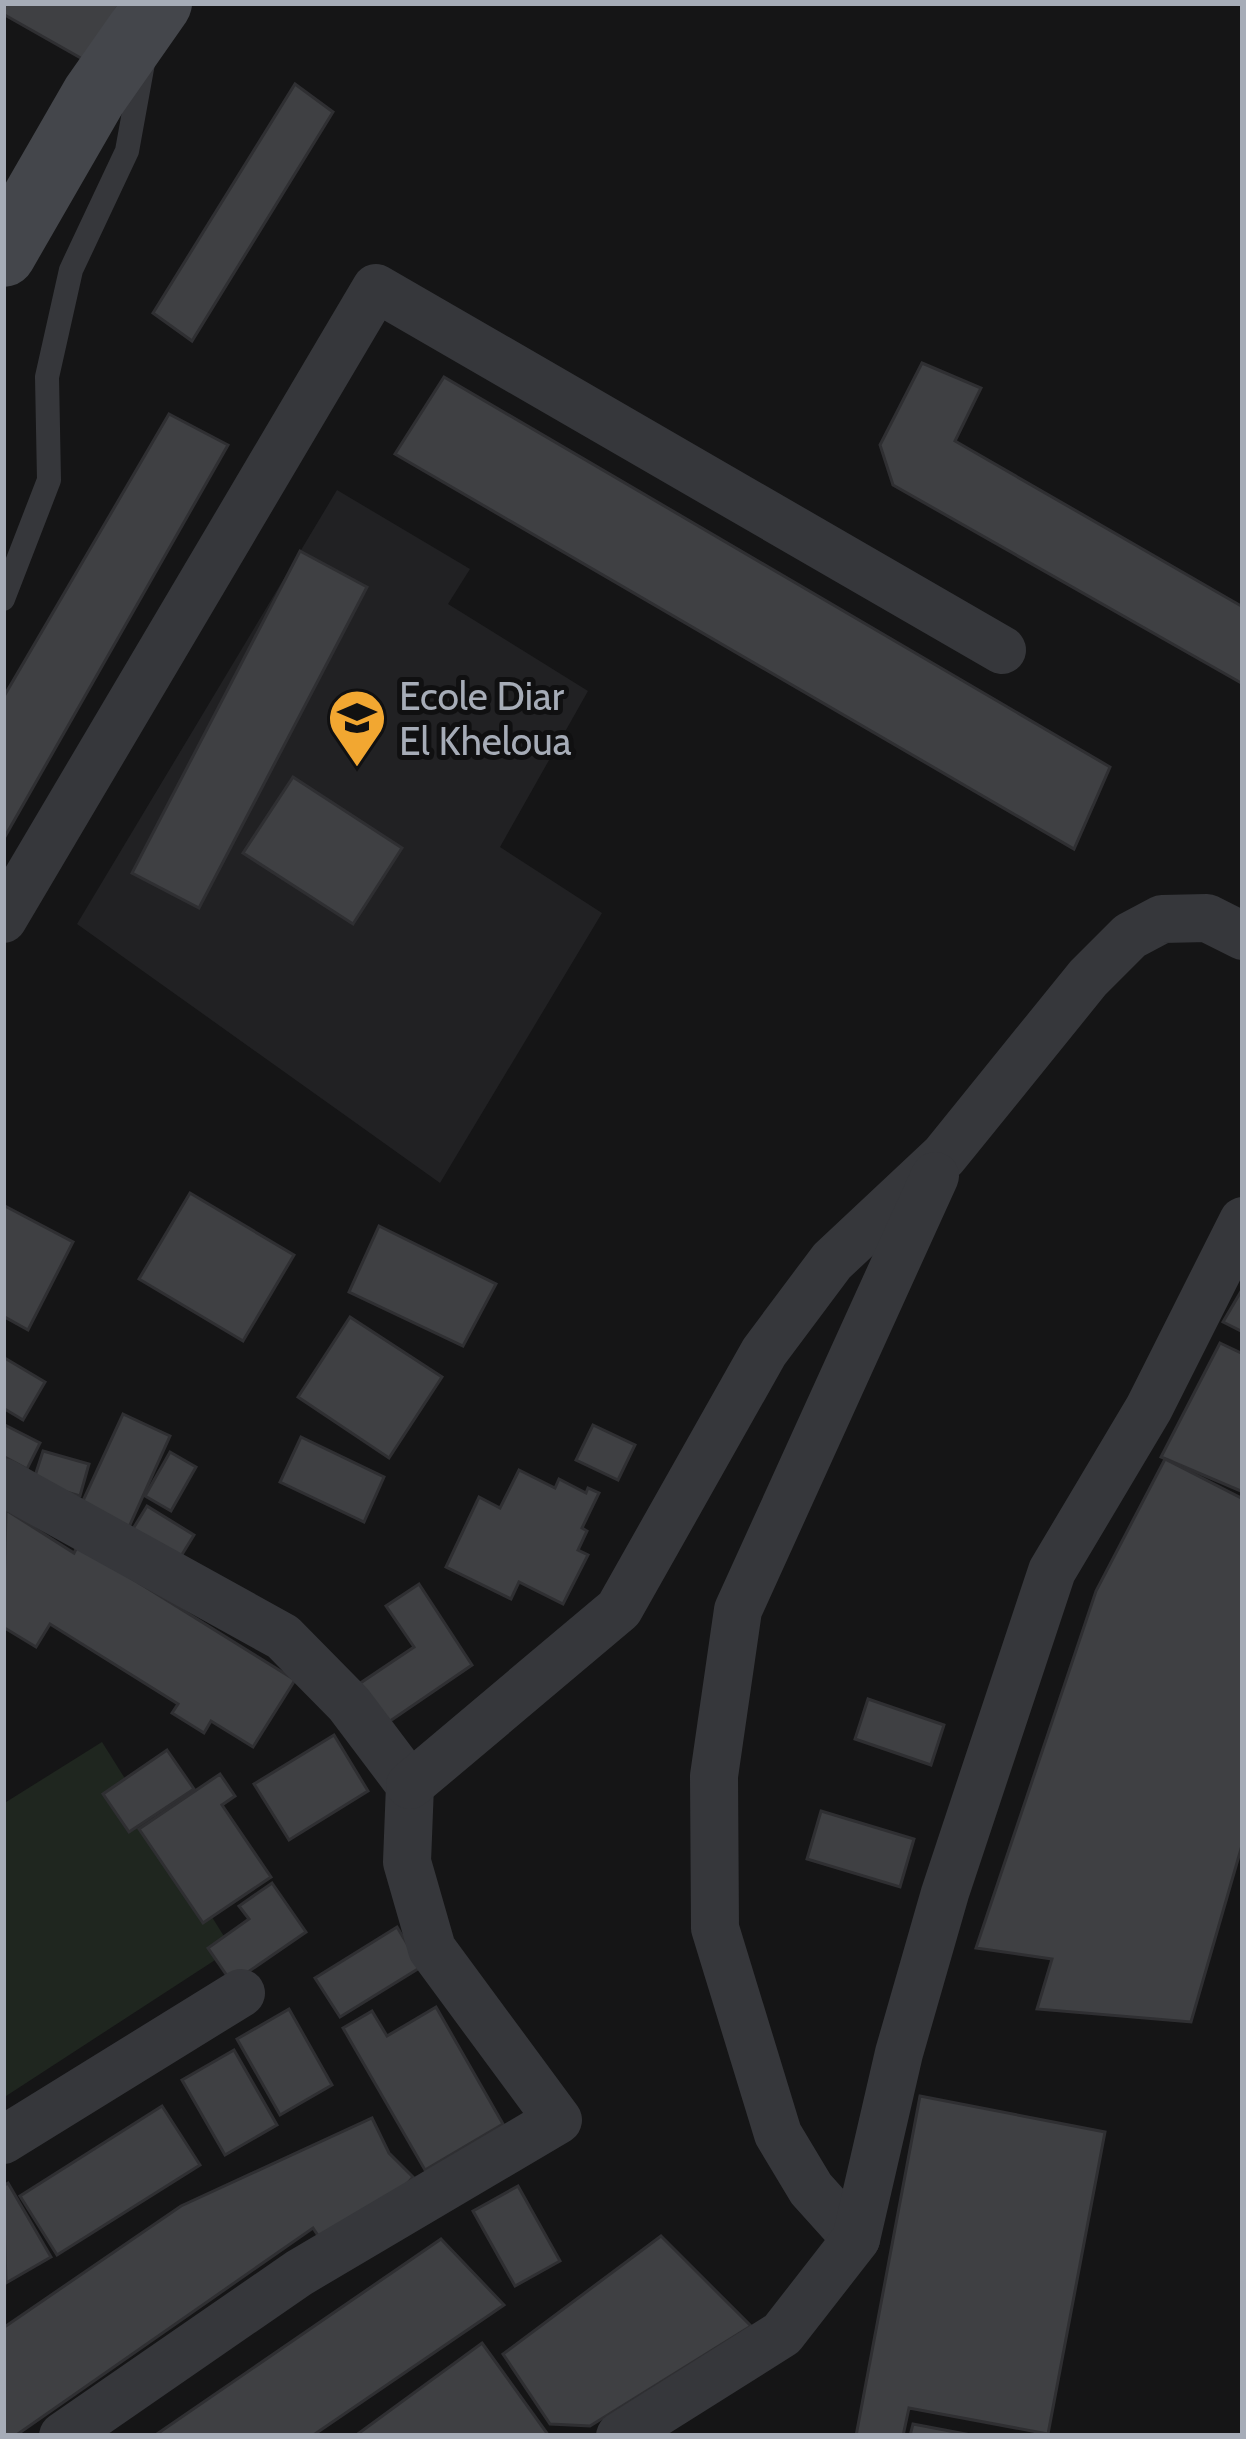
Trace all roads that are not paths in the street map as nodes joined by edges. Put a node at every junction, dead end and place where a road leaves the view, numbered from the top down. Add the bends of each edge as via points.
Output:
1 (156, 8) edge
2 (3, 254) edge
3 (3, 599) edge
4 (1002, 650) dead end
5 (3, 920) edge
6 (1243, 936) edge
7 (944, 1156) junction
8 (1243, 1221) edge
9 (3, 1482) edge
10 (410, 1785) junction
11 (241, 1993) dead end
12 (3, 2140) edge
13 (856, 2239) junction
14 (63, 2436) edge
15 (620, 2436) edge

1 - 2 street via 94,96
1 - 3 lane via 127,151 71,270 46,377 49,480
4 - 5 street via 376,288
6 - 7 street via 1207,918 1162,919 1130,936
7 - 10 street via 832,1262 764,1352 619,1609
7 - 13 street via 738,1610 714,1776 715,1928 778,2134 811,2189
8 - 13 street via 1149,1408 1052,1571 945,1893
9 - 10 street via 283,1637 349,1704
10 - 14 street via 407,1862 432,1949 558,2120 299,2273
11 - 12 street
13 - 15 street via 782,2334

